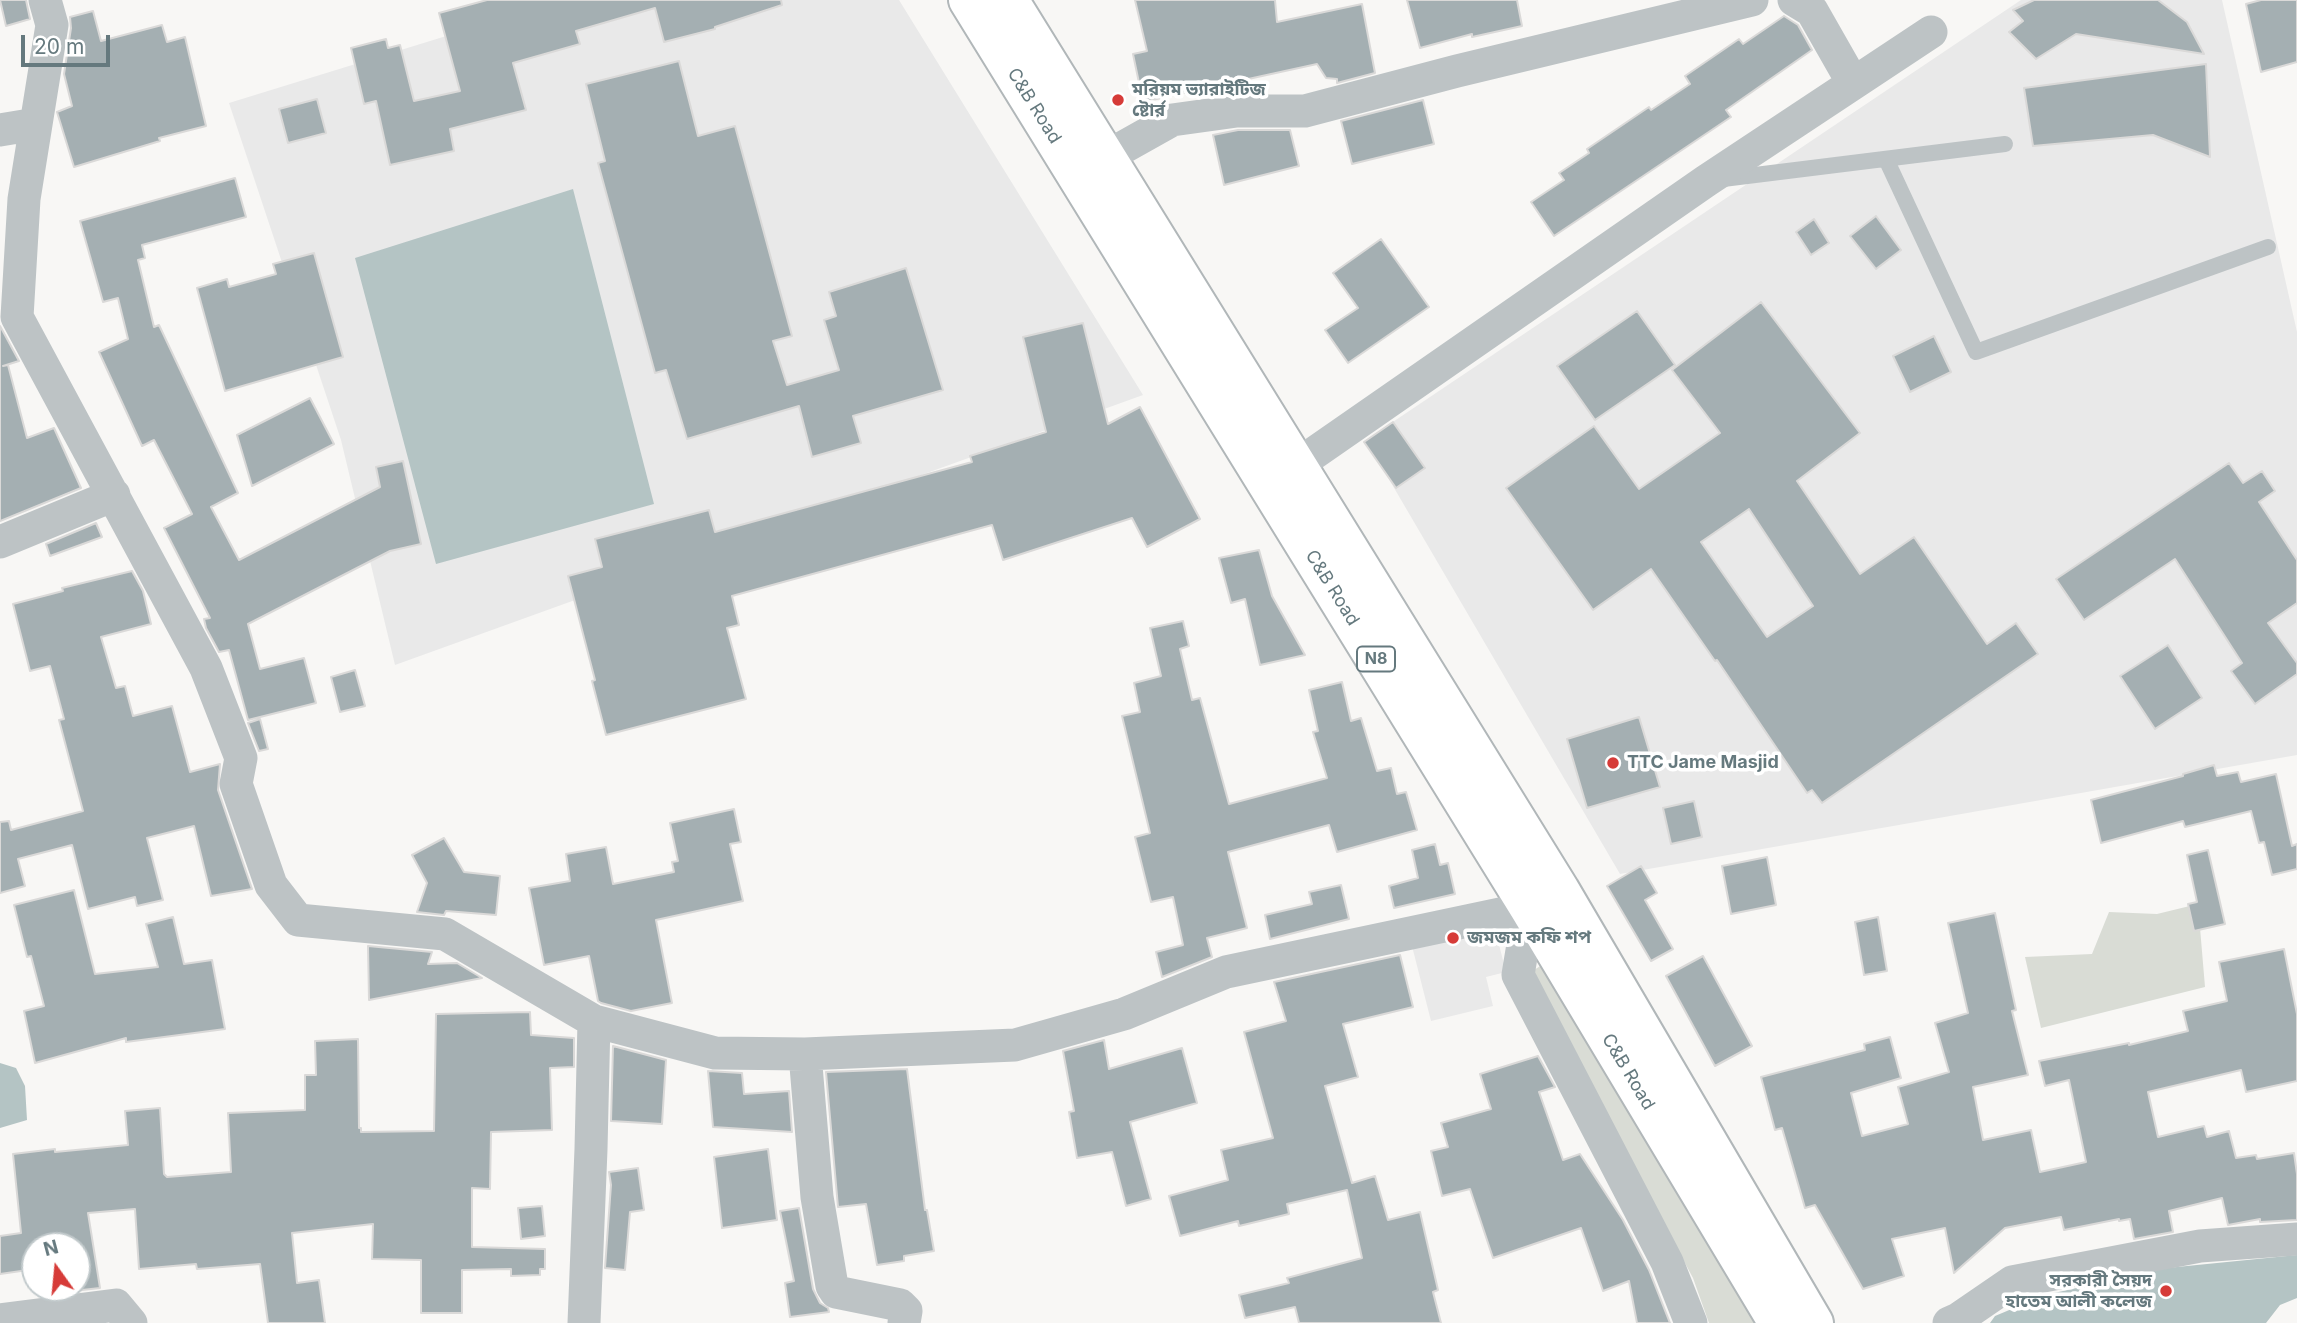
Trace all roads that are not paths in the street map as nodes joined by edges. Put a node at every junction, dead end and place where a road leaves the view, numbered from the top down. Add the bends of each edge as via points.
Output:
1 (45, 0) edge
2 (968, 0) edge
3 (1009, 0) edge
4 (1752, 0) edge
5 (1794, 0) edge
6 (1930, 32) dead end
7 (1853, 83) junction
8 (36, 124) junction
9 (0, 130) edge
10 (2005, 144) dead end
11 (1106, 157) junction
12 (1886, 159) junction
13 (1706, 181) junction
14 (2268, 247) dead end
15 (1297, 465) junction
16 (114, 495) junction
17 (0, 542) edge
18 (1529, 908) junction
19 (594, 1021) junction
20 (805, 1054) junction
21 (2297, 1239) edge
22 (0, 1320) edge
23 (131, 1323) edge
24 (584, 1323) edge
25 (904, 1323) edge
26 (1691, 1323) edge
27 (1778, 1323) edge
28 (1814, 1323) edge
29 (1949, 1323) edge

1 - 8 street via 52,25
2 - 18 highway, C&B Road / N8
3 - 11 highway, C&B Road / N8
4 - 11 street via 1305,111 1237,111 1172,120
5 - 7 street via 1812,12
6 - 7 street
7 - 13 street
8 - 9 street
8 - 16 street via 24,200 18,317
10 - 12 lane
11 - 15 highway, C&B Road / N8
12 - 13 lane
12 - 14 lane via 1976,352
13 - 15 street
15 - 28 highway, C&B Road / N8 via 1560,890
16 - 17 street
16 - 19 street via 206,668 241,758 236,784 271,885 298,920 445,934
18 - 20 street via 1226,972 1124,1014 1015,1045
18 - 26 street via 1518,975 1667,1262
18 - 27 highway, C&B Road / N8
19 - 20 street via 715,1053
19 - 24 street
20 - 25 street via 817,1197 832,1286 836,1292 900,1305 906,1311
21 - 29 street via 2200,1247 2012,1282
22 - 23 street via 116,1305

